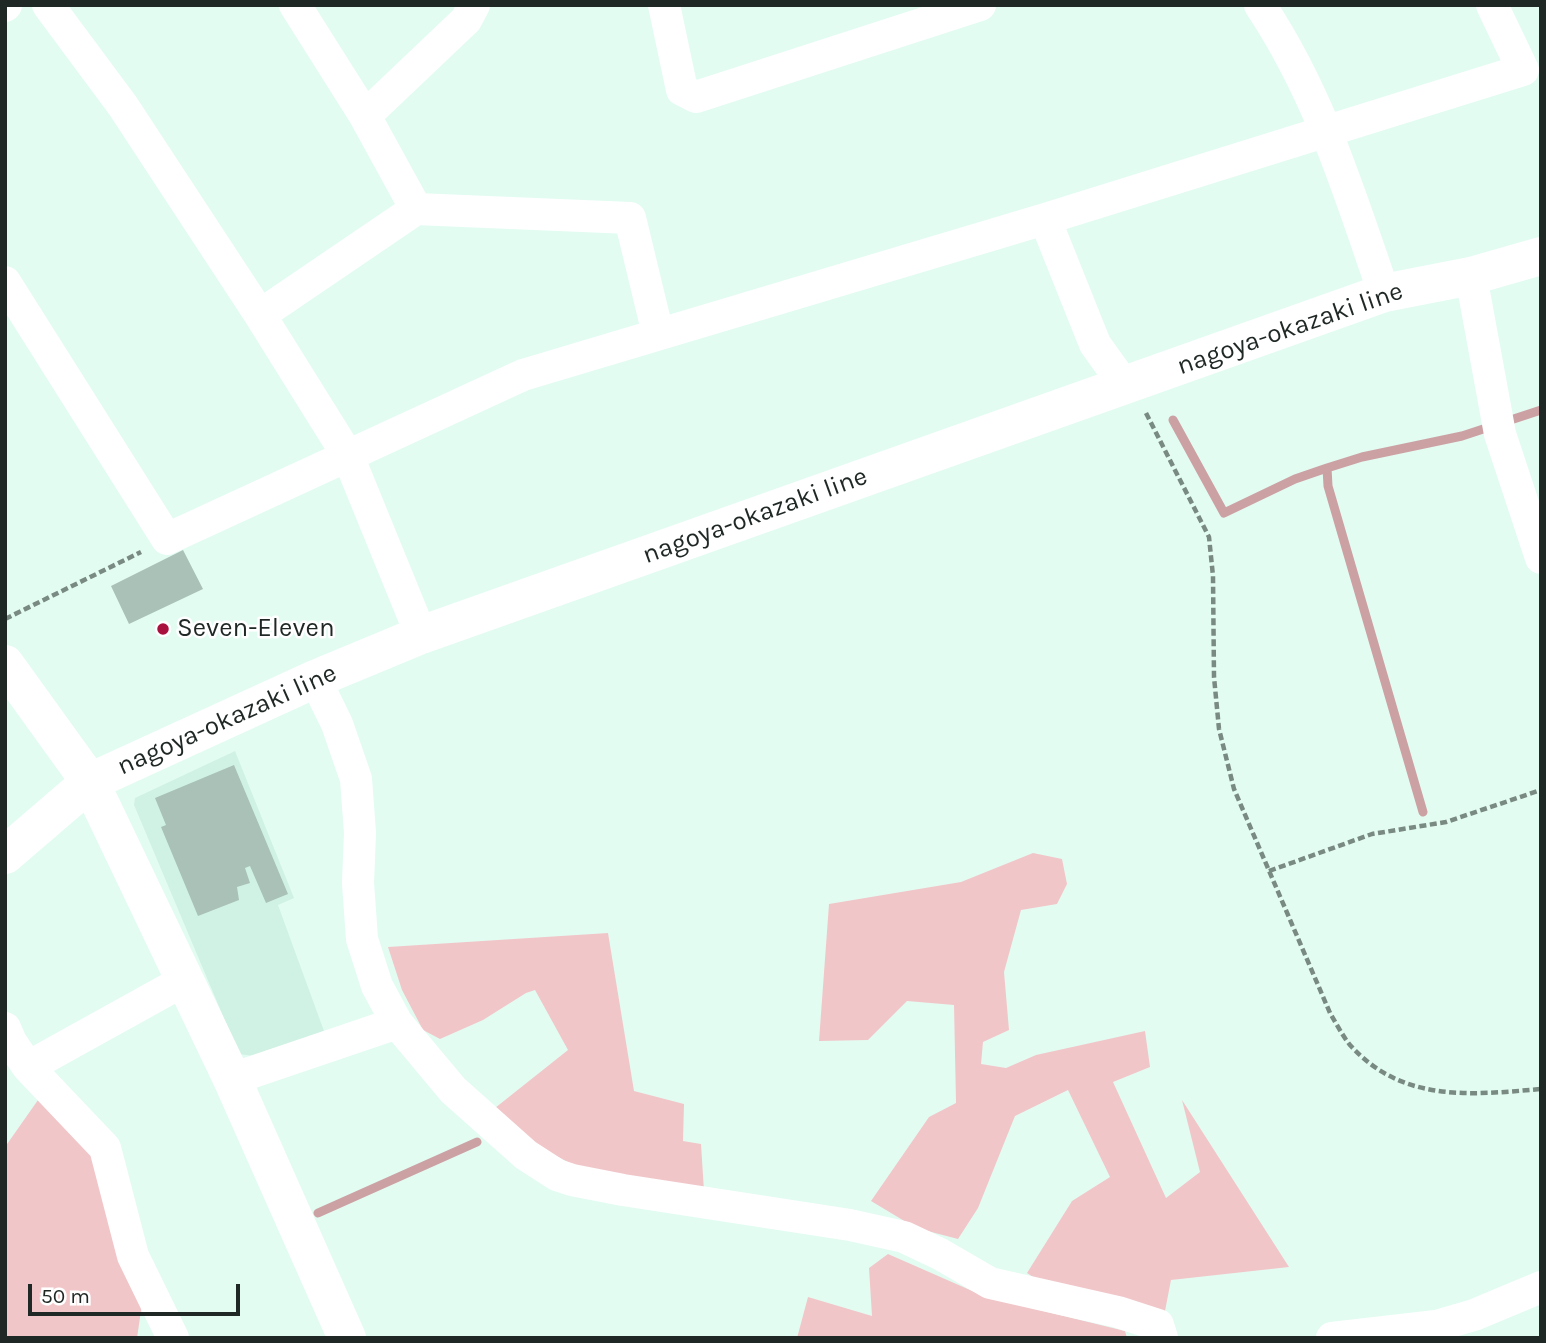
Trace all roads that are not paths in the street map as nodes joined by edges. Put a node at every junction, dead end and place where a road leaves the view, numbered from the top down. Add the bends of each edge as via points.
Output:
1 (48, 5) edge
2 (295, 5) edge
3 (474, 5) edge
4 (664, 5) edge
5 (980, 5) edge
6 (1260, 5) edge
7 (1492, 5) edge
8 (926, 13) edge
9 (365, 116) junction
10 (1327, 130) junction
11 (416, 209) junction
12 (1045, 219) junction
13 (1541, 256) edge
14 (1471, 276) junction
15 (5, 282) edge
16 (1384, 293) junction
17 (260, 314) junction
18 (659, 334) junction
19 (1128, 385) junction
20 (348, 456) junction
21 (1541, 558) edge
22 (421, 635) junction
23 (5, 664) edge
24 (315, 680) junction
25 (90, 782) junction
26 (5, 855) edge
27 (185, 980) junction
28 (397, 1023) junction
29 (5, 1028) edge
30 (28, 1068) junction
31 (232, 1079) junction
32 (1541, 1287) edge
33 (173, 1338) edge
34 (347, 1338) edge
35 (1162, 1338) edge
36 (1332, 1338) edge

1 - 17 street via 123,106
2 - 9 street
3 - 9 street via 466,20
4 - 8 street via 681,90 696,97
5 - 8 street
6 - 10 street
7 - 10 street via 1523,70
9 - 11 street
10 - 12 street
10 - 16 street
11 - 17 street
11 - 18 street via 630,218
12 - 18 street
12 - 19 street via 1095,344
13 - 14 main road, nagoya-okazaki line
14 - 16 main road, nagoya-okazaki line
14 - 21 street via 1500,433
15 - 20 street via 167,539
16 - 19 main road, nagoya-okazaki line
17 - 20 street
18 - 20 street via 523,375
19 - 22 main road, nagoya-okazaki line
20 - 22 street
22 - 24 main road, nagoya-okazaki line
23 - 25 main road
24 - 25 main road, nagoya-okazaki line
24 - 28 street via 356,779 362,939 377,986
25 - 26 main road, nagoya-okazaki line
25 - 27 main road
27 - 30 street
27 - 31 main road
28 - 31 street
28 - 35 street via 453,1090 526,1155 556,1175 904,1237 990,1283 1118,1312 1158,1325
29 - 30 street
30 - 33 street via 105,1148 133,1256
31 - 34 main road
32 - 36 street via 1436,1326

